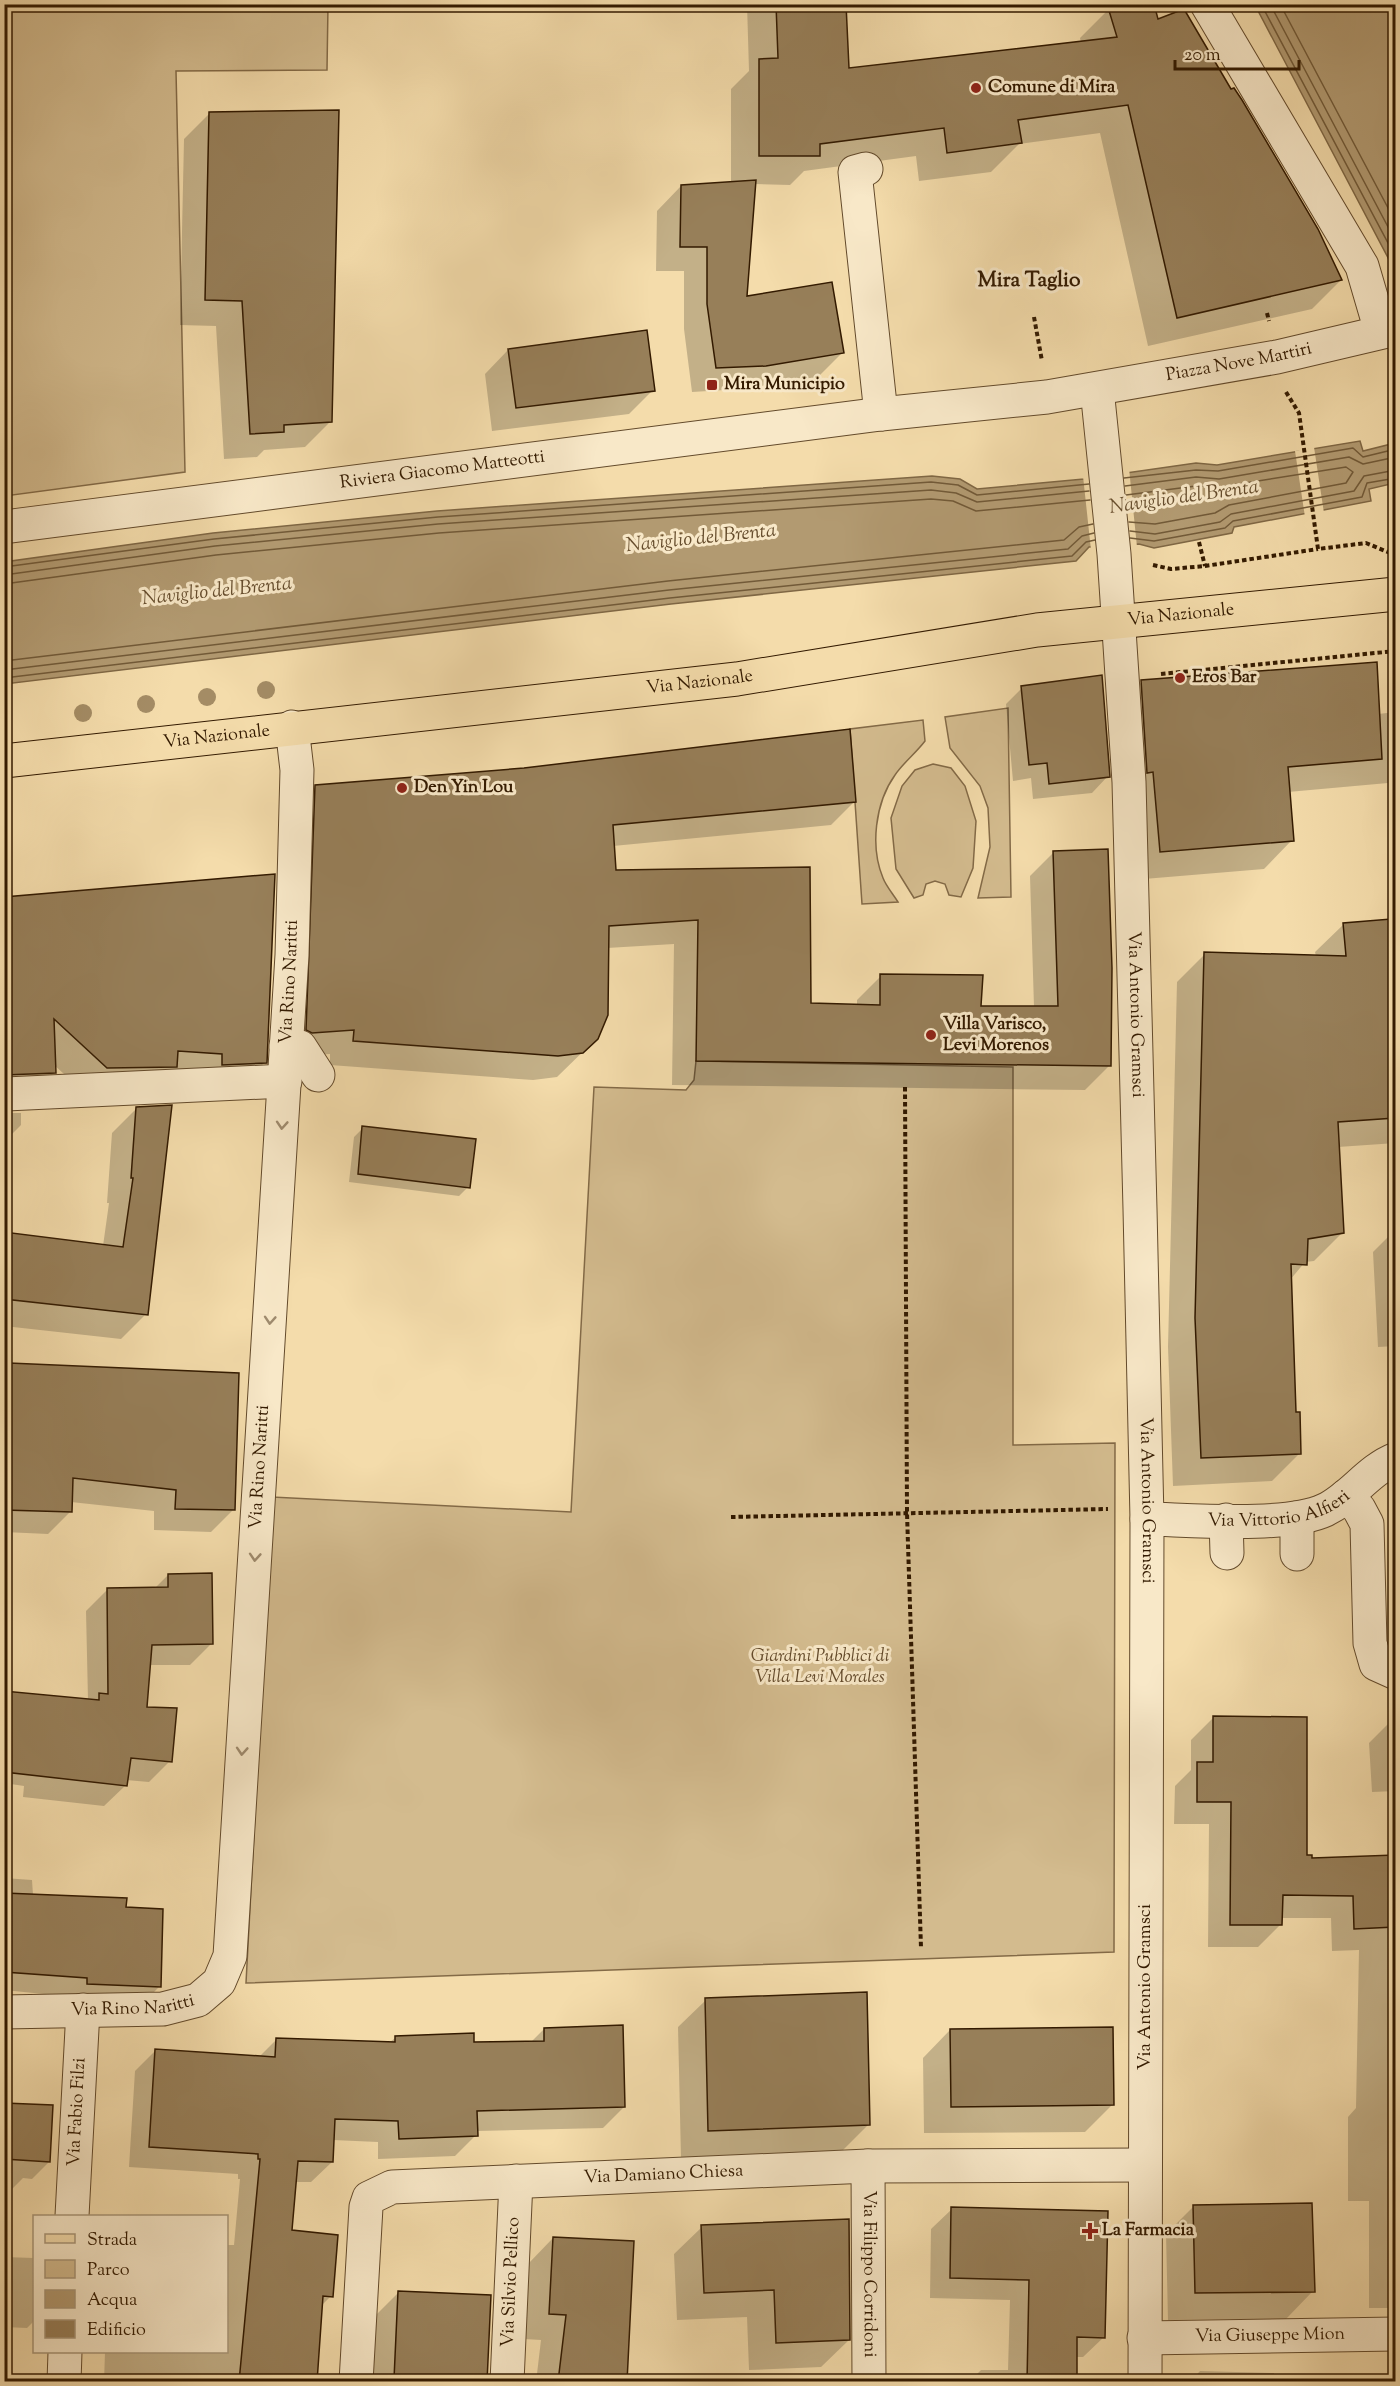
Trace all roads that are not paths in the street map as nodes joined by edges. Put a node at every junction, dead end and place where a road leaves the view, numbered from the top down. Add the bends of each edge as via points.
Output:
1 (1207, 4) edge
2 (866, 169) dead end
3 (1388, 330) edge
4 (1097, 389) junction
5 (881, 414) junction
6 (4, 527) edge
7 (1395, 594) edge
8 (1118, 621) junction
9 (292, 728) junction
10 (4, 761) edge
11 (286, 1046) junction
12 (318, 1075) dead end
13 (285, 1081) junction
14 (6, 1094) edge
15 (1395, 1459) edge
16 (1346, 1496) junction
17 (1297, 1518) junction
18 (1147, 1519) junction
19 (1226, 1520) junction
20 (1227, 1553) dead end
21 (1297, 1554) dead end
22 (1395, 1673) edge
23 (83, 2010) junction
24 (4, 2012) edge
25 (1145, 2164) junction
26 (868, 2166) junction
27 (516, 2181) junction
28 (72, 2215) edge
29 (1395, 2334) edge
30 (1144, 2338) junction
31 (65, 2353) edge
32 (64, 2382) edge
33 (356, 2382) edge
34 (507, 2382) edge
35 (869, 2382) edge
36 (1144, 2382) edge

1 - 3 street via 1362,266
2 - 5 street via 855,172
3 - 4 street, Piazza Nove Martiri via 1277,357
4 - 5 street, Piazza Nove Martiri
4 - 8 street
5 - 6 street, Riviera Giacomo Matteotti
7 - 8 main road, Via Nazionale
8 - 9 main road, Via Nazionale via 1037,630 737,679
8 - 18 street, Via Antonio Gramsci via 1129,782
9 - 10 main road, Via Nazionale
9 - 11 street, Via Rino Naritti via 297,770
11 - 12 street via 300,1047
11 - 13 street, Via Rino Naritti
13 - 14 street
13 -> 23 street, Via Rino Naritti via 230,1956 219,1982 198,2000 164,2009
15 - 16 street, Via Vittorio Alfieri via 1374,1470
16 - 17 street, Via Vittorio Alfieri via 1325,1510
16 - 22 street via 1367,1524 1370,1643 1376,1664
17 - 19 street, Via Vittorio Alfieri
17 - 21 street
18 - 19 street, Via Vittorio Alfieri
18 - 25 street, Via Antonio Gramsci
19 - 20 street
23 - 24 street, Via Rino Naritti
23 - 28 street, Via Fabio Filzi
25 - 26 street, Via Damiano Chiesa
25 - 30 street, Via Antonio Gramsci
26 - 27 street, Via Damiano Chiesa
26 - 35 street, Via Filippo Corridoni
27 - 33 street, Via Damiano Chiesa via 392,2187 369,2198 364,2222
27 - 34 street, Via Silvio Pellico
29 - 30 street, Via Giuseppe Mion
30 - 36 street, Via Antonio Gramsci
31 - 32 street

